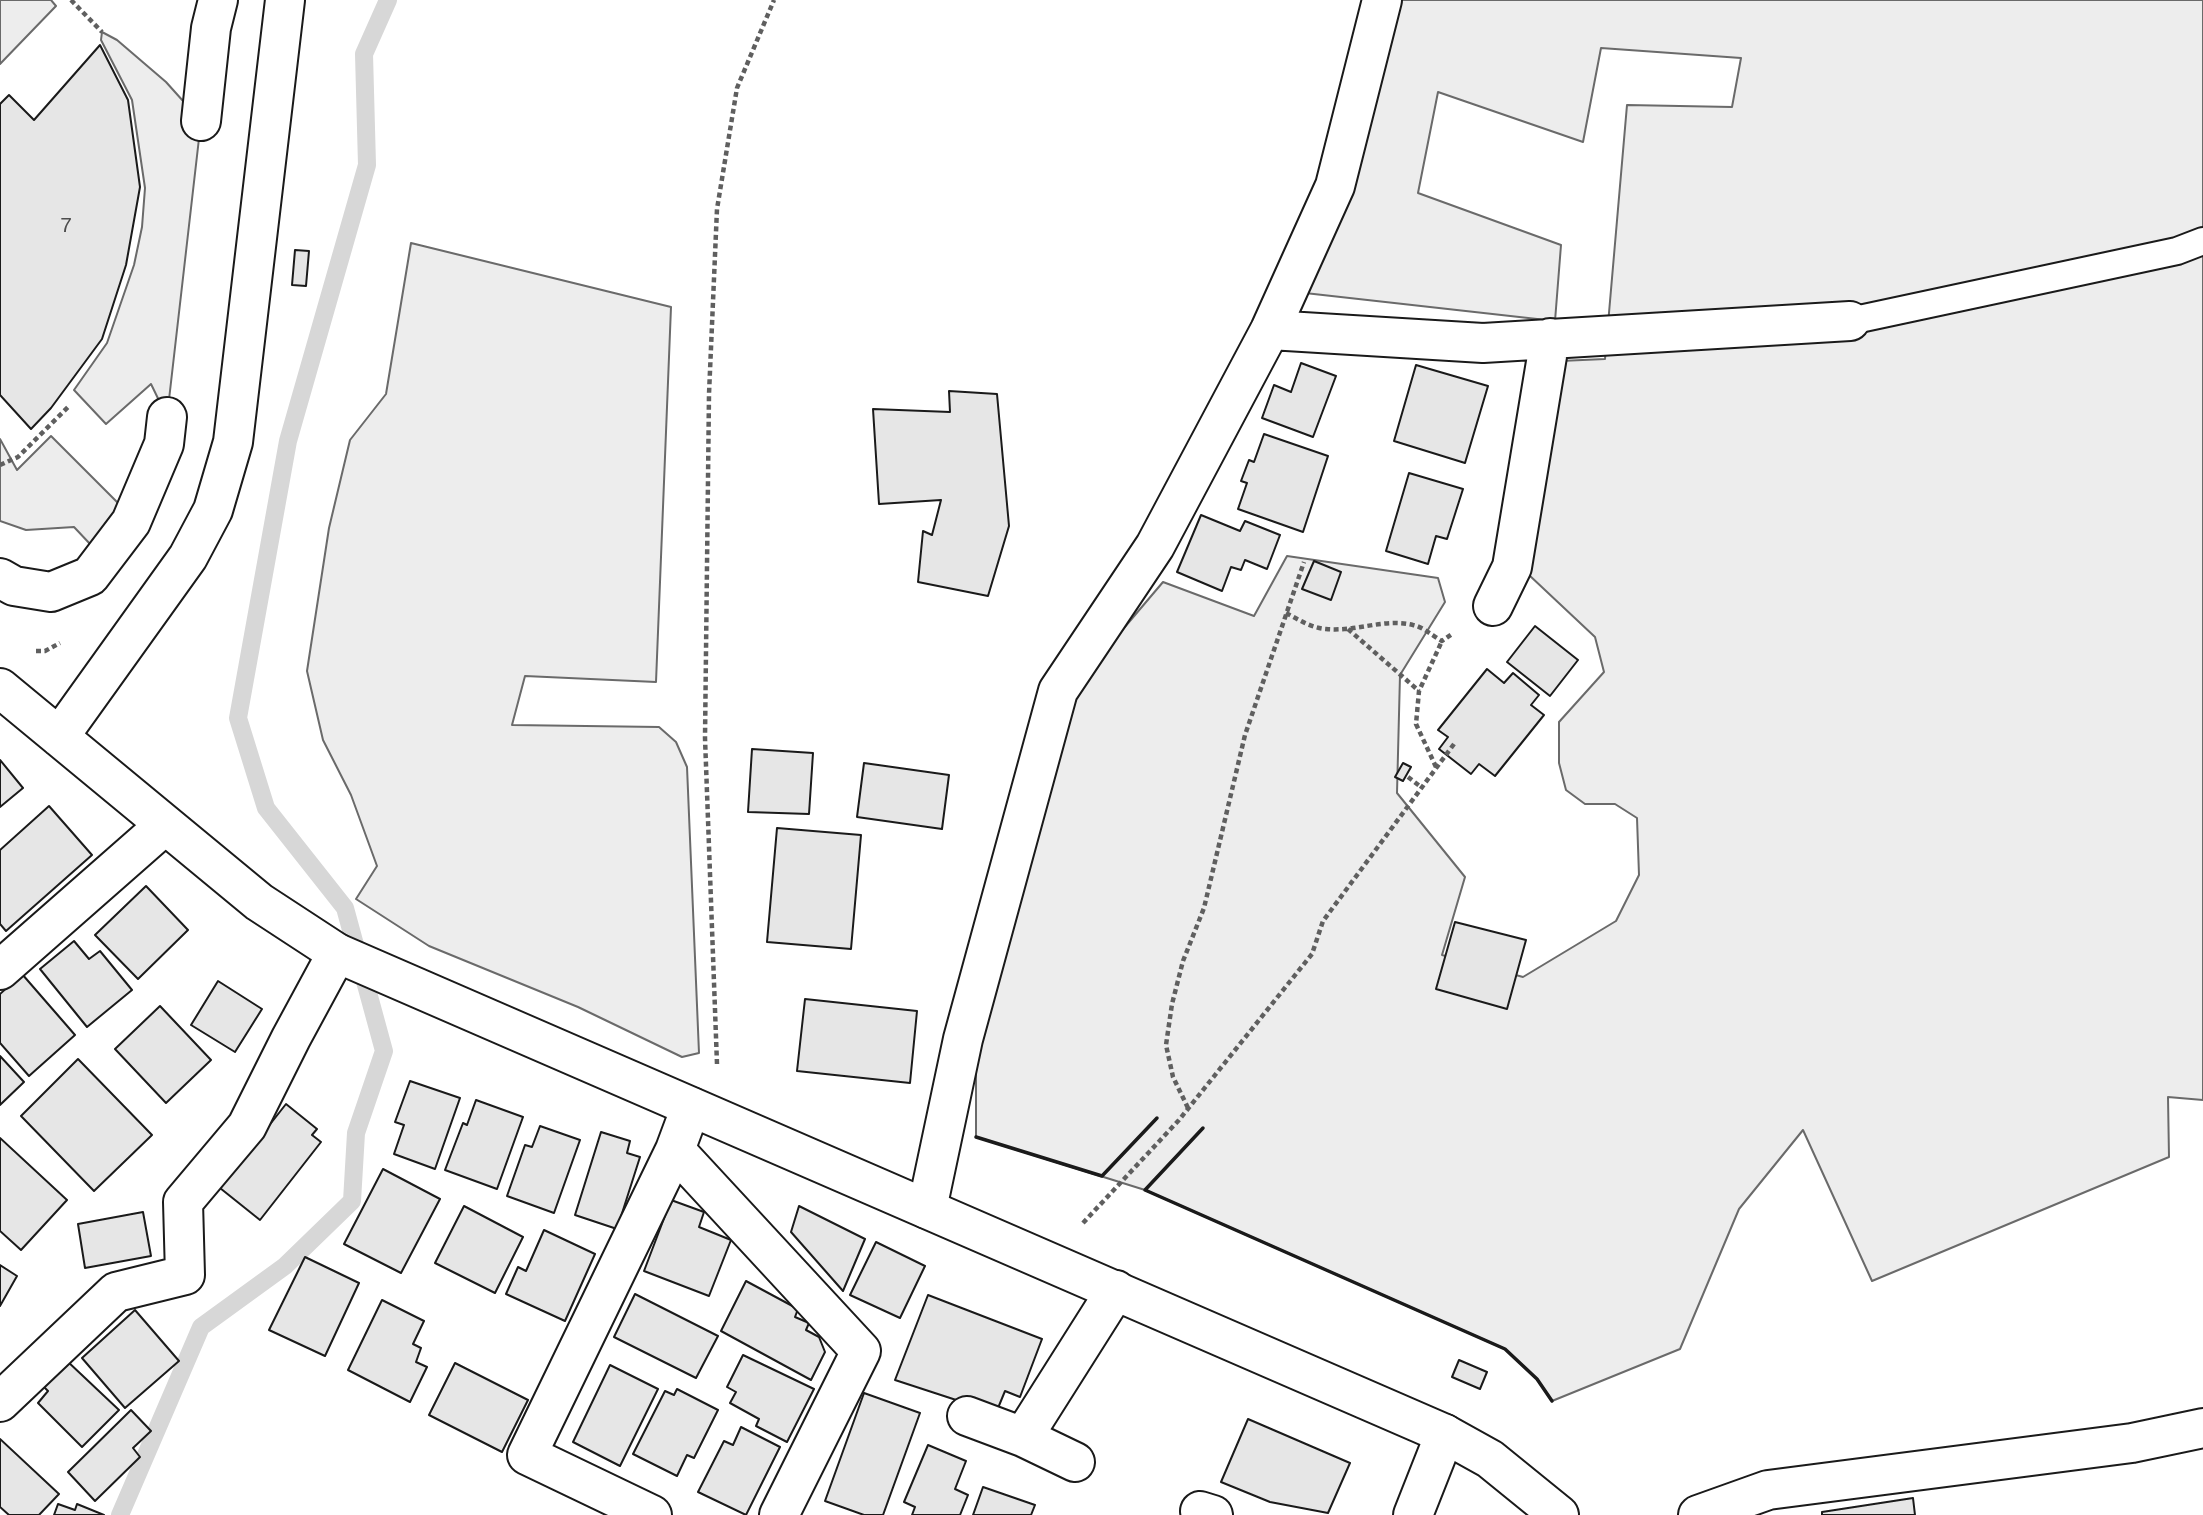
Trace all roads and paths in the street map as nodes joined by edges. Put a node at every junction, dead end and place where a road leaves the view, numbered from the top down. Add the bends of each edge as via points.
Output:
1 (71, 0) edge
2 (218, 0) edge
3 (285, 0) edge
4 (774, 0) edge
5 (1382, 0) edge
6 (102, 32) dead end
7 (201, 121) dead end
8 (2203, 241) edge
9 (1850, 321) joint
10 (1270, 330) junction
11 (1550, 338) junction
12 (68, 407) dead end
13 (167, 417) dead end
14 (0, 466) edge
15 (1304, 562) dead end
16 (0, 578) edge
17 (1493, 606) joint
18 (1286, 613) junction
19 (1348, 629) junction
20 (1442, 641) junction
21 (0, 688) edge
22 (1419, 691) junction
23 (59, 737) junction
24 (1454, 744) dead end
25 (1436, 768) junction
26 (1408, 777) dead end
27 (1422, 787) junction
28 (165, 825) junction
29 (337, 953) junction
30 (0, 970) edge
31 (1188, 1108) junction
32 (705, 1114) junction
33 (675, 1150) junction
34 (927, 1209) junction
35 (1092, 1212) dead end
36 (1116, 1290) junction
37 (0, 1402) edge
38 (968, 1416) dead end
39 (2203, 1428) edge
40 (1445, 1434) junction
41 (1023, 1437) junction
42 (1075, 1462) dead end
43 (652, 1515) edge
44 (779, 1515) edge
45 (1413, 1515) edge
46 (1559, 1515) edge
47 (1698, 1515) edge

1 - 6 path
2 - 7 street
3 - 23 street via 233,442 213,510 188,557
4 - 32 path via 737,88 717,209 709,394
5 - 10 street via 1335,186
8 - 9 lane via 2177,251
9 - 11 street
10 - 11 street via 1483,343
10 - 34 street via 1155,547 1058,691 963,1039
11 - 17 street via 1512,567
12 - 14 path via 18,457
13 - 16 street via 164,444 131,522 90,576 51,592 14,586
15 - 18 path
17 - 20 path
18 - 19 path via 1325,629
18 - 31 path via 1245,735 1204,908 1172,1004 1166,1045 1172,1077
19 - 20 path via 1386,622 1416,625
19 - 22 path
20 - 22 path
21 - 23 street
22 - 25 path via 1416,724
23 - 28 street
24 - 25 path
25 - 27 path
26 - 27 path
27 - 31 path via 1323,921 1312,954
28 - 29 street via 259,902
28 - 30 street
29 - 32 street
29 - 37 street via 247,1126 183,1202 185,1275 116,1292
31 - 35 path
32 - 33 street
32 - 34 street
33 - 43 street via 527,1455
33 - 44 street via 861,1351
34 - 36 street
36 - 40 street
36 - 41 street
38 - 41 street
39 - 47 street via 2132,1443 1768,1490
40 - 45 street
40 - 46 street via 1490,1459
41 - 42 street

